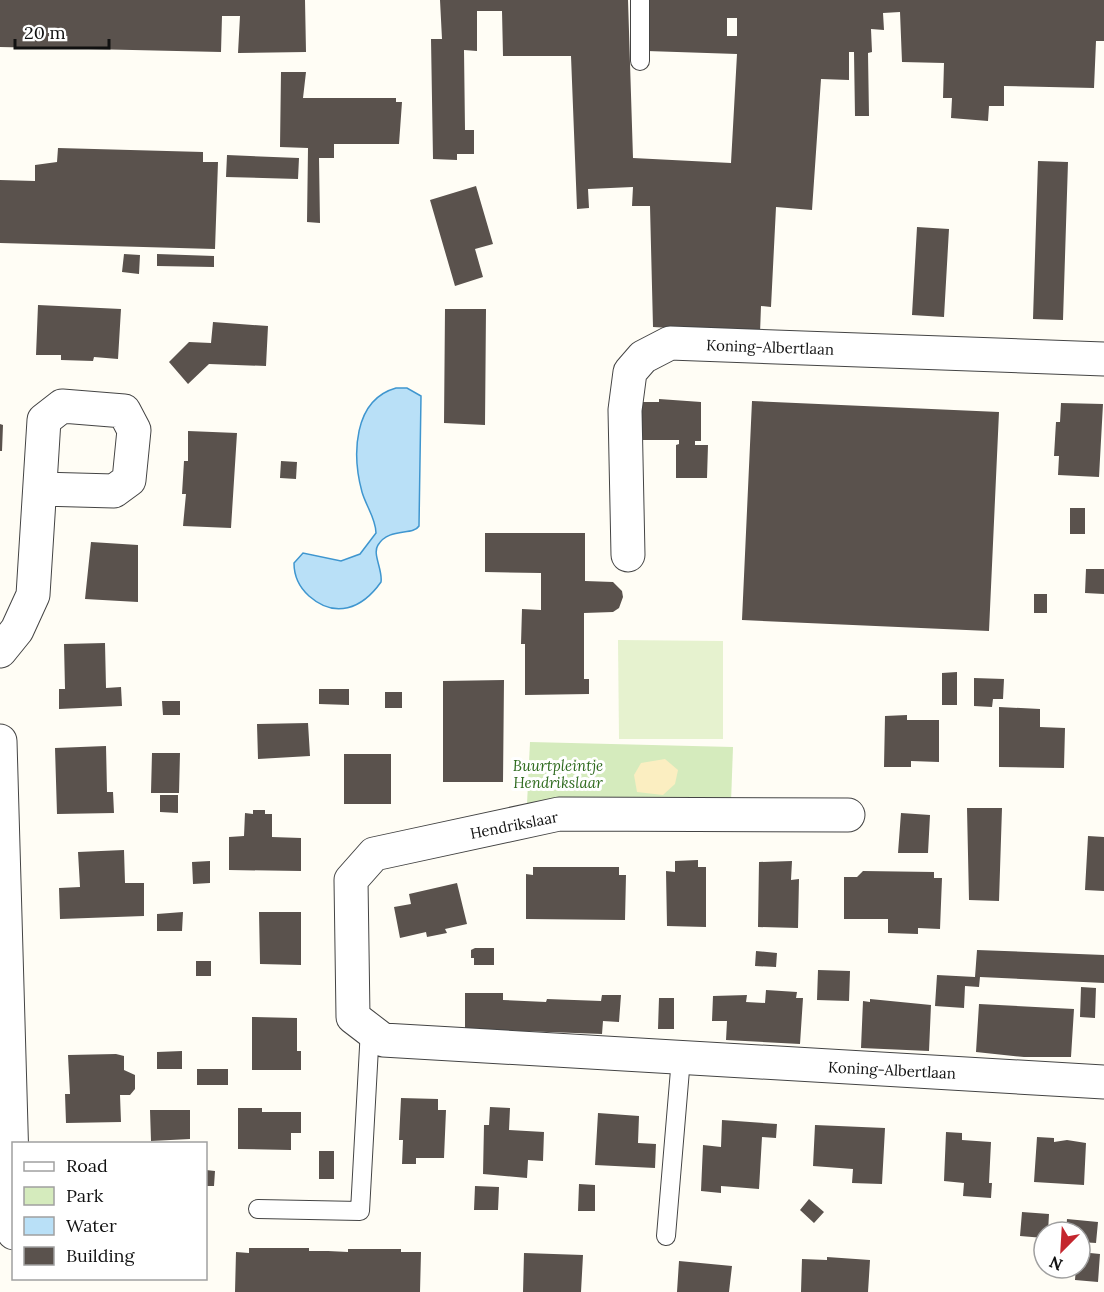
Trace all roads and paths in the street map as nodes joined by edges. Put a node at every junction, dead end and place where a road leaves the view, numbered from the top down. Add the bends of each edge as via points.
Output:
1 (640, 0) edge
2 (640, 61) dead end
3 (1104, 359) edge
4 (40, 489) dead end
5 (628, 555) dead end
6 (0, 651) edge
7 (0, 741) edge
8 (848, 815) dead end
9 (370, 1029) junction
10 (464, 1045) joint
11 (681, 1058) junction
12 (1104, 1082) edge
13 (12, 1144) edge
14 (258, 1209) dead end
15 (666, 1236) dead end

1 - 2 lane
3 - 5 street, Koning-Albertlaan via 670,343 644,357 630,372 625,411
4 - 6 street via 33,595 17,630
7 - 13 street
8 - 9 street, Hendrikslaar via 559,814 374,854 351,880 353,1017
9 - 10 street, Hendrikslaar via 383,1040
9 - 14 lane via 360,1211
10 - 11 street, Koning-Albertlaan
11 - 12 street, Koning-Albertlaan
11 - 15 lane

